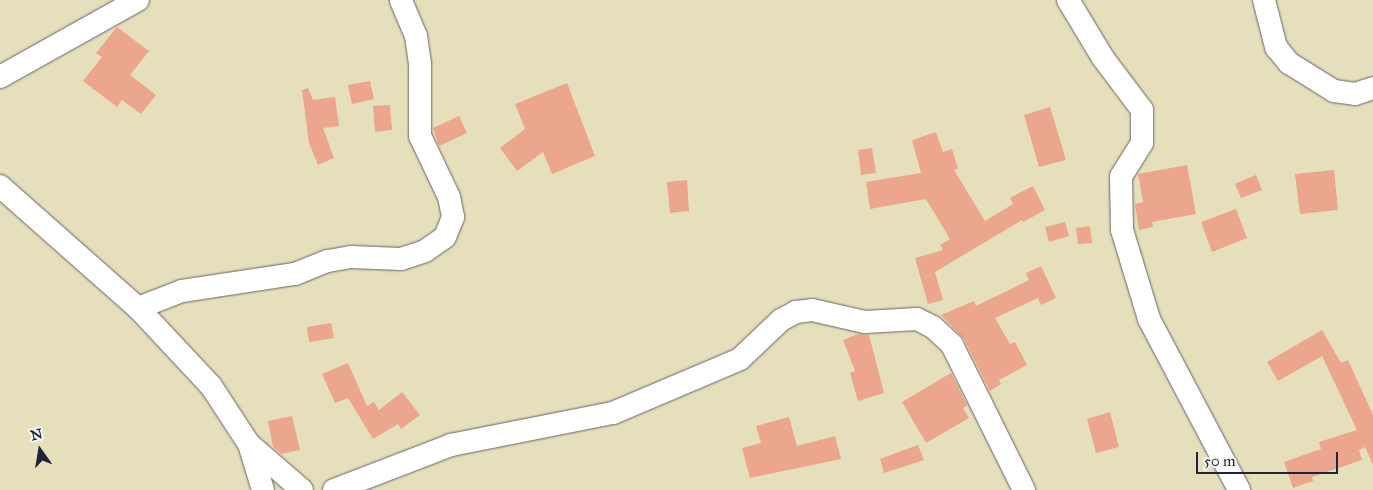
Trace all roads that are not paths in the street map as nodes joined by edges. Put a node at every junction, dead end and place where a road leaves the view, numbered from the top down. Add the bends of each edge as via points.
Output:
1 (149, 0) edge
2 (401, 0) edge
3 (1068, 0) edge
4 (1264, 0) edge
5 (0, 77) edge
6 (1373, 88) edge
7 (0, 186) edge
8 (138, 308) junction
9 (248, 444) junction
10 (263, 490) edge
11 (302, 490) edge
12 (334, 490) edge
13 (1024, 490) edge
14 (1239, 490) edge

1 - 5 street
2 - 8 street via 416,36 420,64 420,136 449,197 453,217 445,237 426,251 401,258 351,257 328,261 295,274 182,291
3 - 14 street via 1103,58 1142,110 1142,143 1121,177 1122,230 1149,319
4 - 6 street via 1276,47 1289,63 1334,92 1355,94
7 - 8 street
8 - 9 street via 210,386
9 - 10 street
9 - 11 street
12 - 13 street via 452,445 613,413 740,359 781,320 796,312 812,310 865,322 918,319 934,327 952,345

